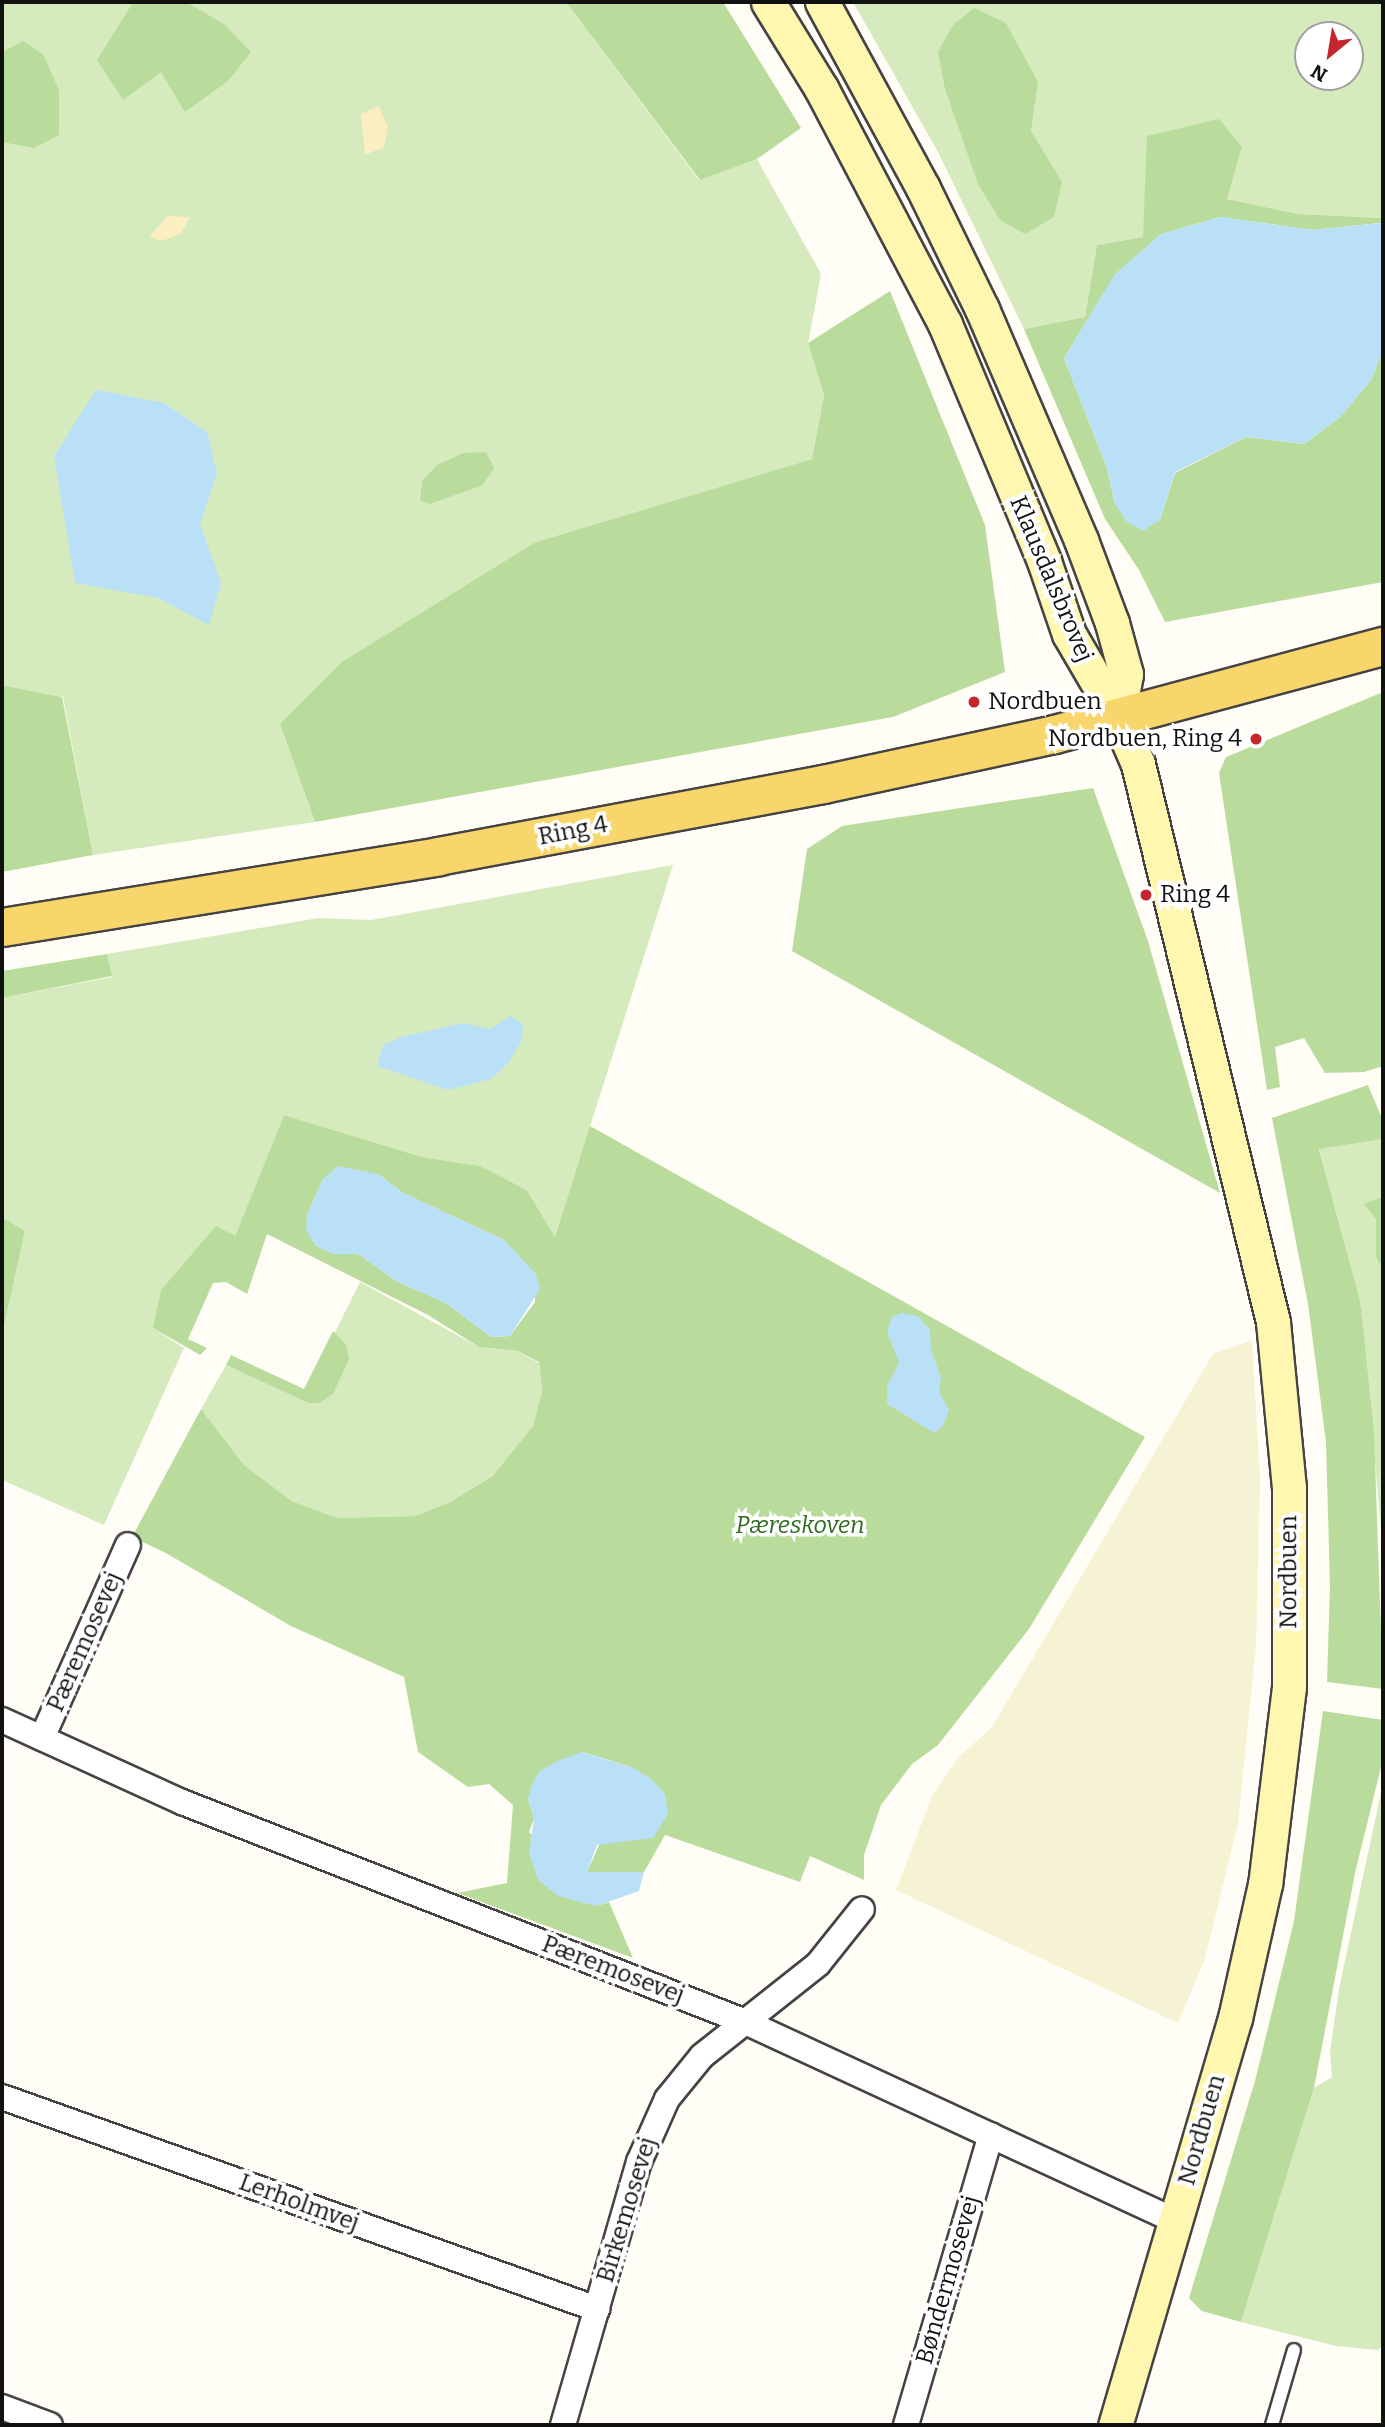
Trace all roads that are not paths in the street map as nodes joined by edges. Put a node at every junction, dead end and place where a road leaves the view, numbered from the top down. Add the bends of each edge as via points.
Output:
1 (768, 2) edge
2 (822, 2) edge
3 (1383, 646) edge
4 (1118, 718) junction
5 (2, 928) edge
6 (128, 1545) dead end
7 (2, 1720) edge
8 (42, 1738) junction
9 (862, 1909) dead end
10 (743, 2021) junction
11 (2, 2097) edge
12 (991, 2135) junction
13 (1176, 2221) junction
14 (597, 2309) junction
15 (1294, 2350) dead end
16 (2, 2407) edge
17 (1276, 2424) edge
18 (50, 2425) edge
19 (564, 2425) edge
20 (906, 2425) edge
21 (1115, 2425) edge

1 - 4 street, Klausdalsbrovej via 821,88 945,324 1044,562 1069,634
2 - 4 street, Klausdalsbrovej via 976,297 1081,540 1126,674
3 - 4 main road, Ring 4
4 - 5 main road, Ring 4 via 809,787 426,858
4 - 13 street, Nordbuen via 1142,781 1273,1322 1289,1486 1289,1688 1265,1884 1235,2018
6 - 8 street, Pæremosevej
7 - 8 street, Pæremosevej
8 - 10 street, Pæremosevej via 182,1802
9 - 10 street, Birkemosevej via 818,1964
10 - 12 street, Pæremosevej
10 - 14 street, Birkemosevej via 681,2080 654,2123
11 - 14 street, Lerholmvej
12 - 13 street, Pæremosevej
12 - 20 street, Bøndermosevej
13 - 21 street, Nordbuen
14 - 19 street, Birkemosevej
15 - 17 lane
16 - 18 street

